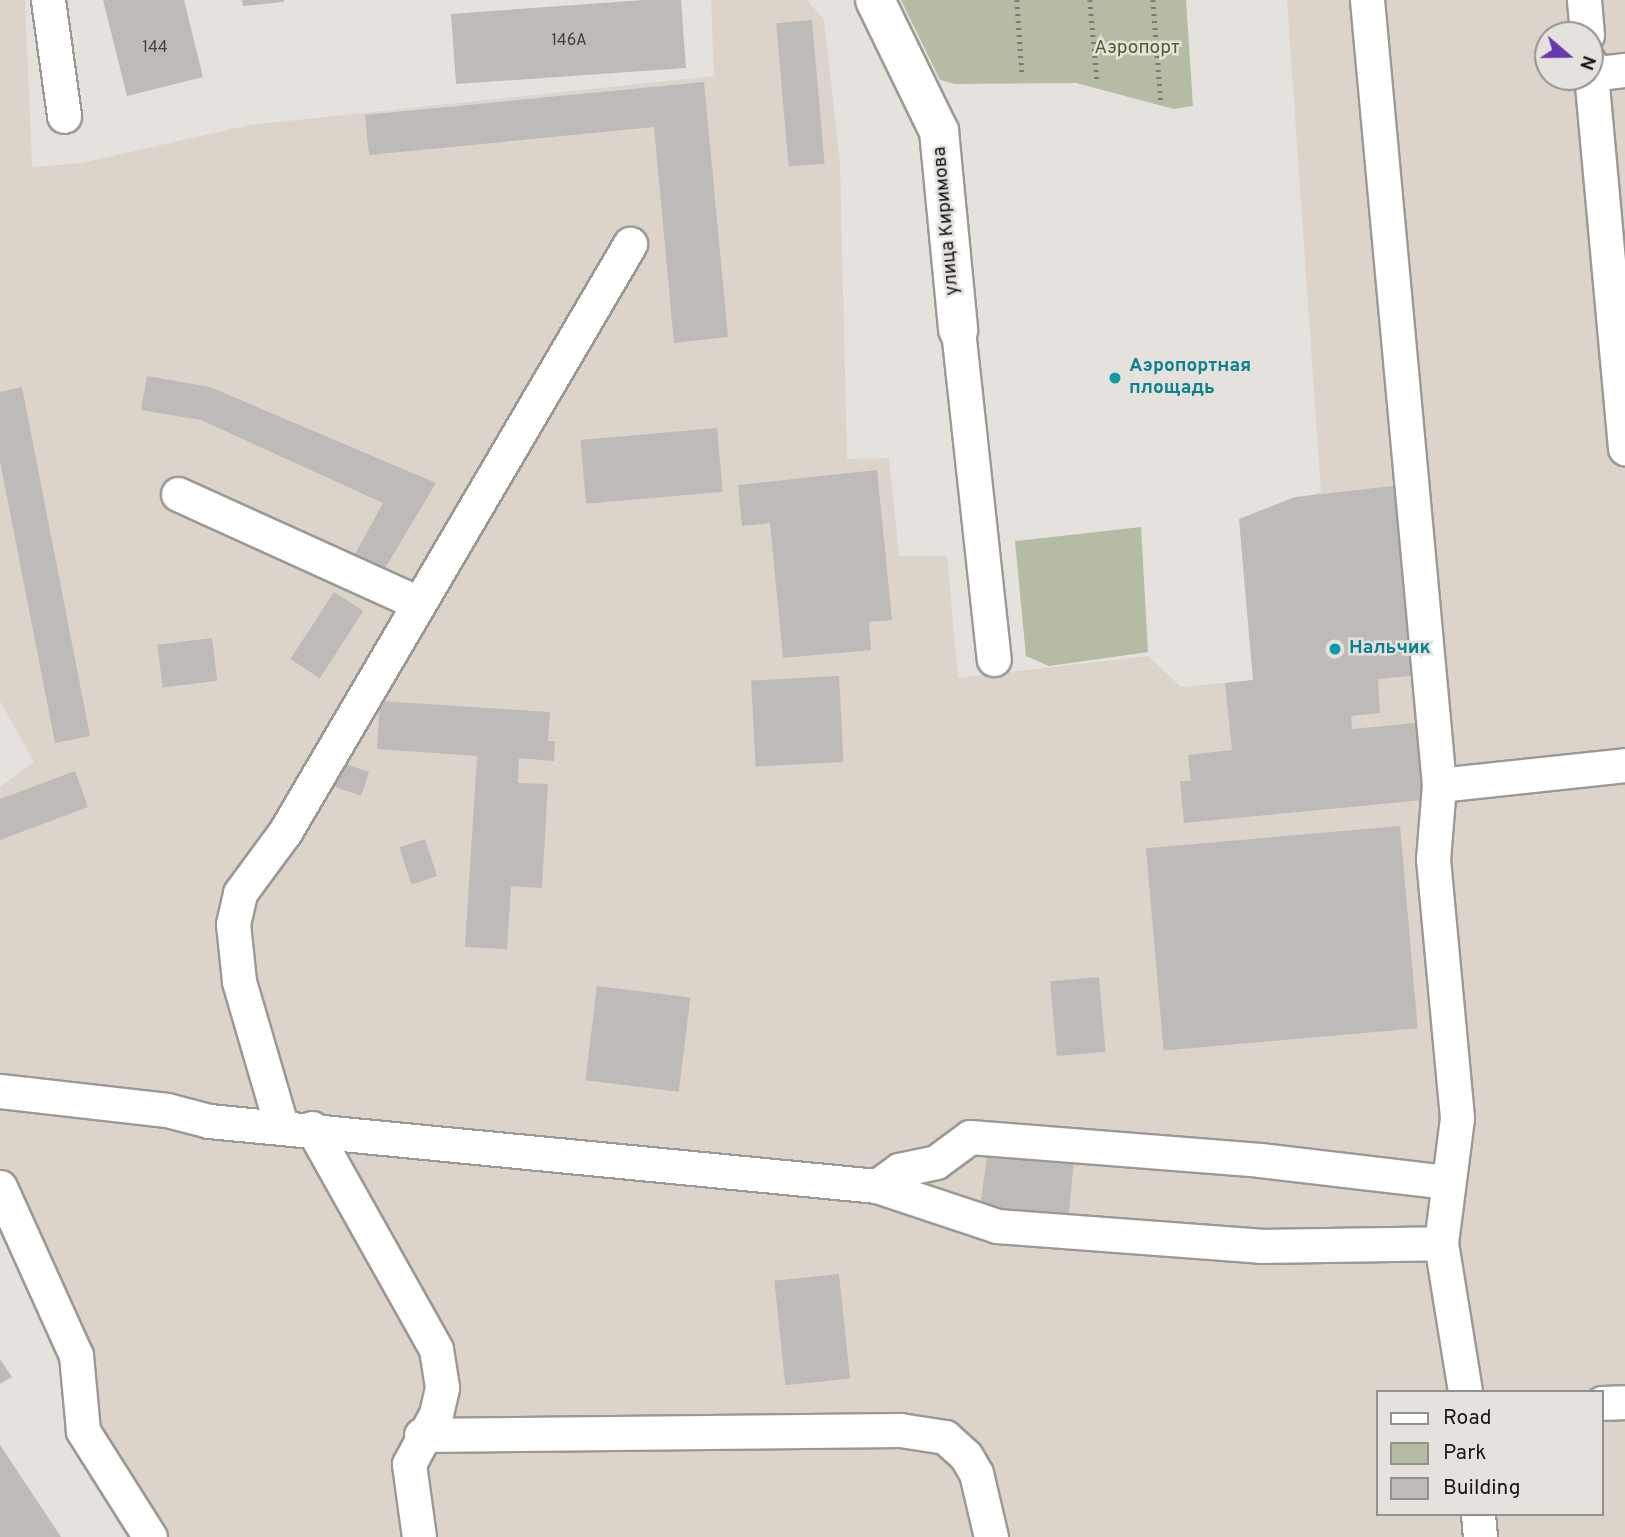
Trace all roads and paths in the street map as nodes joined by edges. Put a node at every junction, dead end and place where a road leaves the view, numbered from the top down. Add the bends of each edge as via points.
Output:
1 (48, 0) edge
2 (875, 0) edge
3 (1017, 0) edge
4 (1090, 0) edge
5 (1153, 0) edge
6 (1367, 0) edge
7 (1584, 0) edge
8 (1586, 21) edge
9 (1604, 69) edge
10 (1625, 70) edge
11 (1022, 72) dead end
12 (1097, 79) dead end
13 (1593, 91) edge
14 (1161, 102) dead end
15 (64, 116) dead end
16 (630, 244) dead end
17 (958, 330) joint
18 (1625, 448) edge
19 (178, 494) dead end
20 (418, 603) junction
21 (994, 659) dead end
22 (1625, 765) edge
23 (1439, 785) junction
24 (0, 1091) edge
25 (296, 1126) junction
26 (1446, 1182) junction
27 (877, 1186) junction
28 (0, 1187) edge
29 (1441, 1243) junction
30 (1465, 1390) edge
31 (1625, 1402) edge
32 (1604, 1403) edge
33 (421, 1436) junction
34 (1478, 1516) edge
35 (150, 1537) edge
36 (419, 1537) edge
37 (991, 1537) edge
38 (1480, 1537) edge

1 - 15 lane
2 - 17 main road, улица Киримова via 939,131
3 - 11 path
4 - 12 path
5 - 14 path
6 - 23 lane
7 - 8 lane
9 - 10 lane
13 - 18 lane
16 - 20 lane
17 - 21 lane
19 - 20 lane
20 - 25 lane via 285,832 240,894 233,924 239,981
22 - 23 lane
23 - 26 lane via 1433,859 1457,1118
24 - 25 lane via 167,1110 209,1121
25 - 27 lane
25 - 33 lane via 436,1349 442,1388 436,1414
26 - 27 lane via 1260,1160 970,1137 936,1162 899,1170
26 - 29 lane
27 - 29 lane via 998,1226 1260,1246
28 - 35 lane via 76,1355 83,1431
29 - 30 lane
31 - 32 lane
33 - 36 lane via 410,1464
33 - 37 lane via 900,1430 945,1437 976,1473
34 - 38 lane

